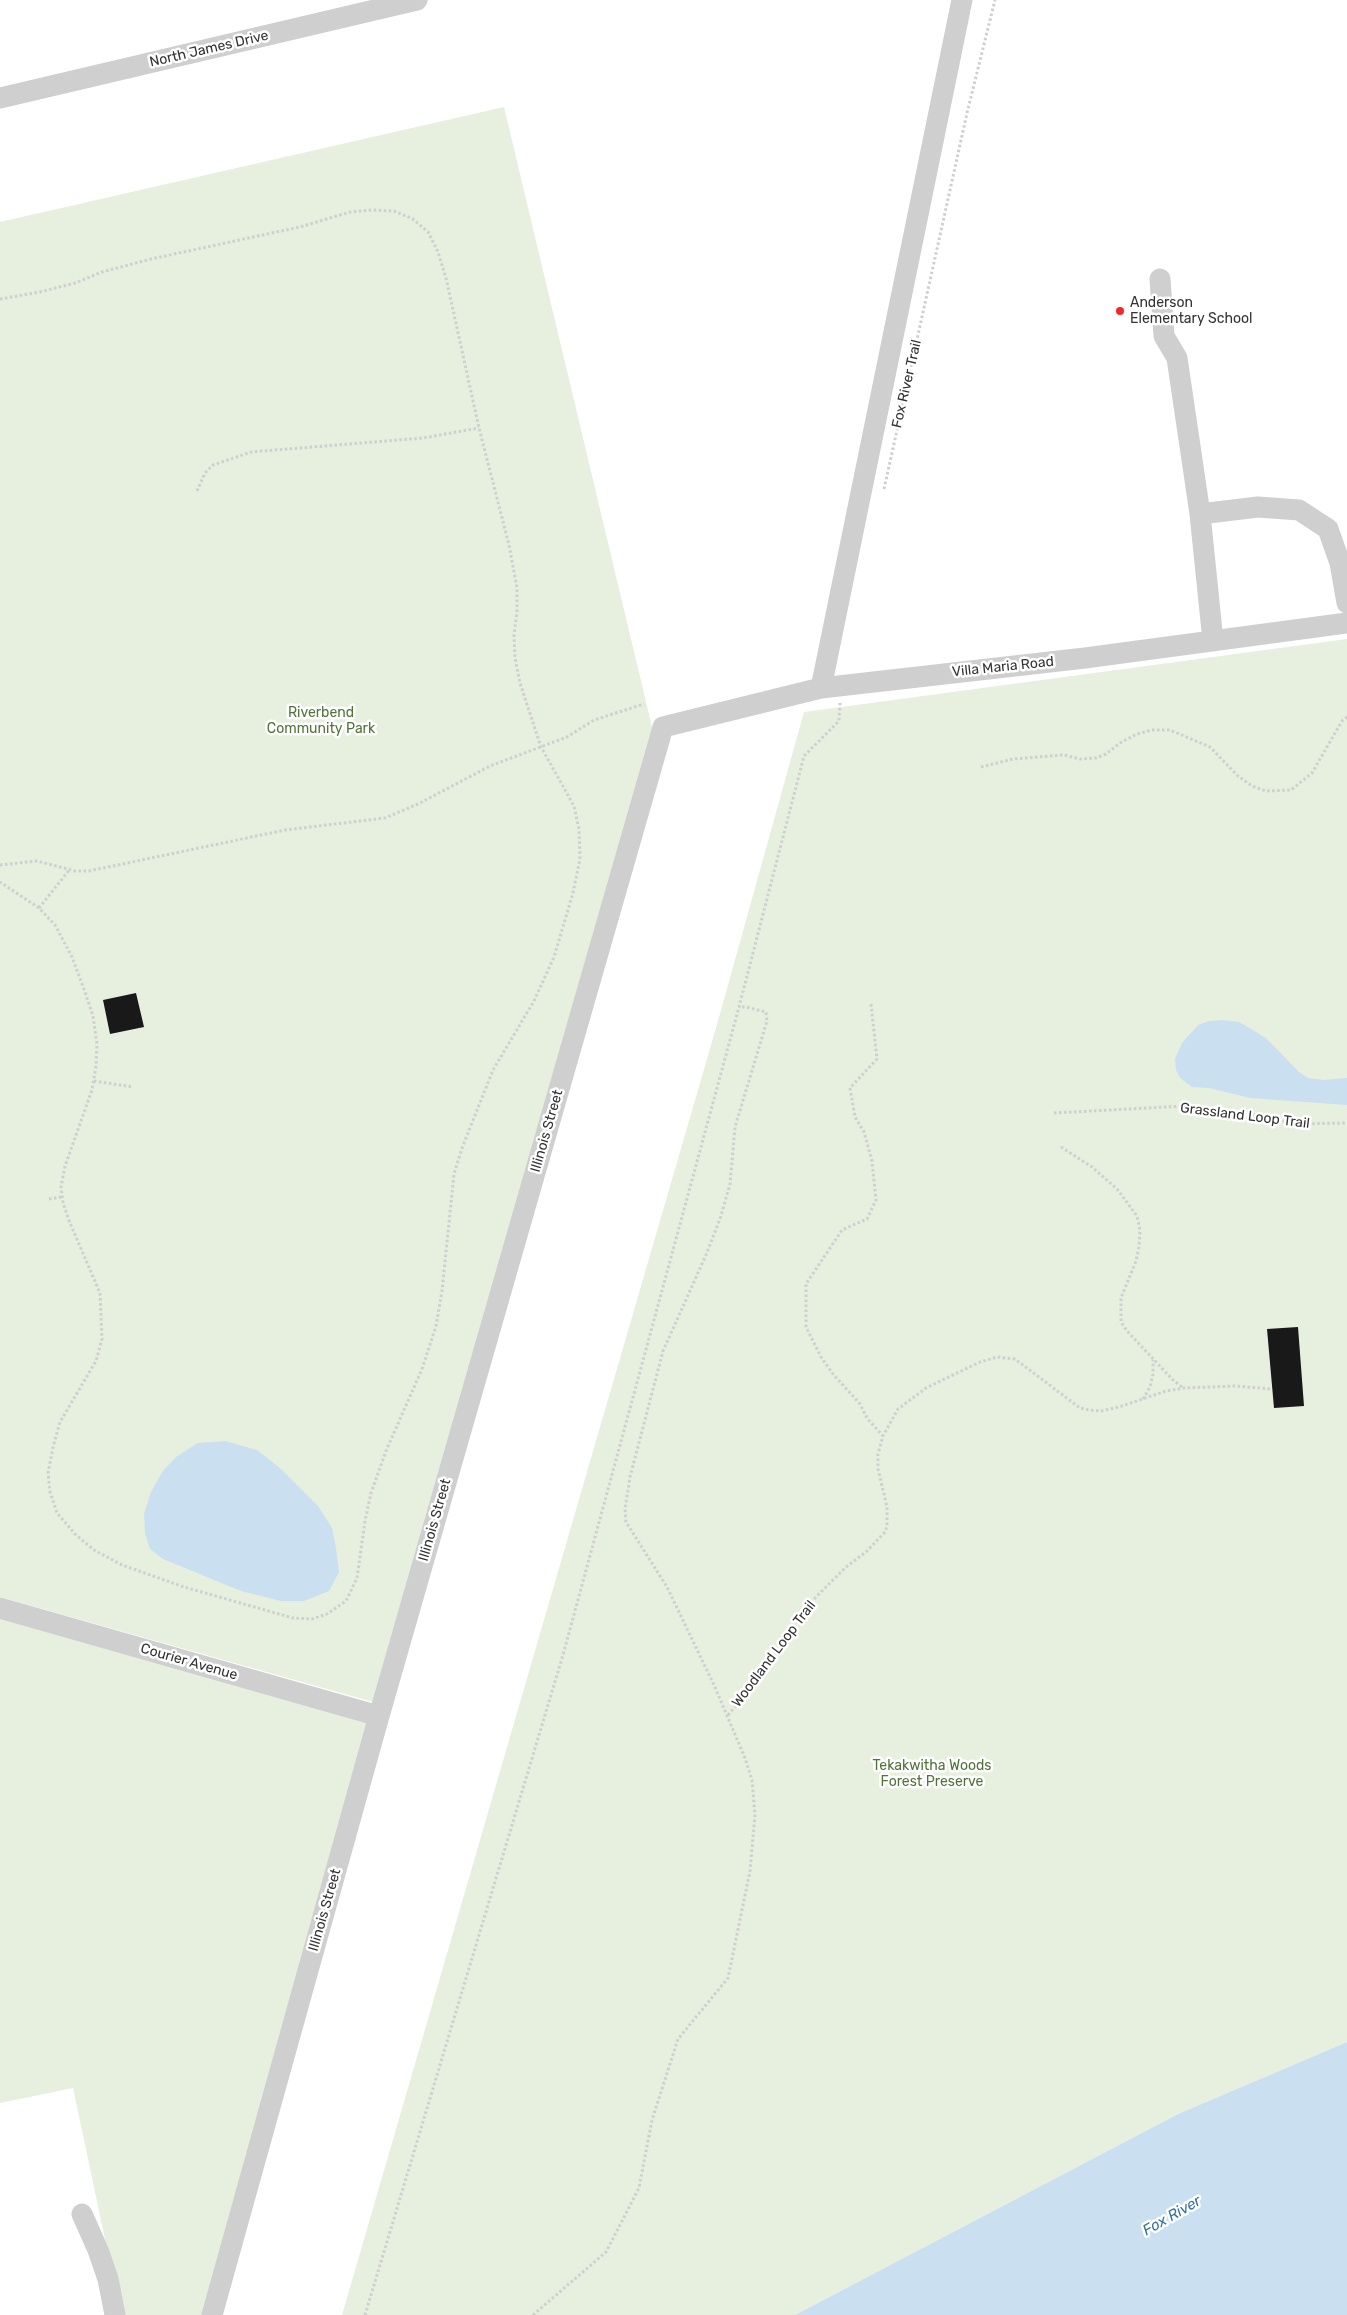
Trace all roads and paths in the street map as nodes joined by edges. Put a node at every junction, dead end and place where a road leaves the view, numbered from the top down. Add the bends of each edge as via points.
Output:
1 (416, 0) edge
2 (962, 0) edge
3 (995, 0) edge
4 (0, 98) edge
5 (1160, 279) dead end
6 (0, 299) edge
7 (479, 428) junction
8 (197, 491) dead end
9 (883, 493) dead end
10 (1200, 514) junction
11 (1347, 603) edge
12 (1347, 623) edge
13 (1213, 641) junction
14 (831, 687) junction
15 (644, 704) dead end
16 (1347, 717) edge
17 (663, 727) joint
18 (541, 747) junction
19 (981, 766) dead end
20 (0, 865) edge
21 (70, 870) junction
22 (0, 882) edge
23 (39, 908) junction
24 (871, 1004) dead end
25 (739, 1007) junction
26 (94, 1081) junction
27 (133, 1087) dead end
28 (1054, 1113) dead end
29 (1347, 1123) edge
30 (1061, 1147) dead end
31 (62, 1197) junction
32 (49, 1199) dead end
33 (1153, 1358) junction
34 (1184, 1388) junction
35 (1272, 1388) dead end
36 (1143, 1399) junction
37 (883, 1436) junction
38 (0, 1608) edge
39 (728, 1715) junction
40 (379, 1716) junction
41 (82, 2214) dead end
42 (115, 2315) edge
43 (212, 2315) edge
44 (365, 2315) edge
45 (533, 2315) edge

1 - 4 street, North James Drive
2 - 14 street
3 - 9 path, Fox River Trail
5 - 10 street via 1164,336 1177,358
6 - 7 path via 40,292 102,272 300,227 350,212 394,211 413,219 428,232 438,252
7 - 8 path via 423,438 251,452 214,465 205,473
7 - 18 path via 510,545 517,588 518,612 514,635 518,674
10 - 11 street via 1258,507 1300,510 1328,529 1340,563
10 - 13 street
12 - 13 street, Villa Maria Road
13 - 14 street, Villa Maria Road
14 - 17 street, Villa Maria Road
14 - 25 path via 839,721 804,756
15 - 18 path via 594,720 567,737
16 - 19 path via 1312,773 1292,790 1266,791 1252,786 1210,747 1170,730 1137,734 1096,758 1064,755 1013,759
17 - 40 street, Illinois Street
18 - 21 path via 490,766 385,818 285,830 88,871
18 - 31 path via 574,806 580,859 573,893 554,957 534,1001 493,1070 462,1148 454,1174 436,1326 371,1494 358,1578 346,1601 328,1614 312,1619 293,1618 184,1588 122,1565 94,1550 57,1513 48,1473 52,1447 60,1422 96,1361 102,1339 100,1293
20 - 21 path via 37,861
21 - 23 path
22 - 23 path
23 - 26 path via 55,925 72,956 91,1008 97,1044
24 - 37 path via 877,1059 850,1088 855,1117 864,1132 872,1162 876,1200 867,1219 842,1230 806,1284 806,1328 832,1374 860,1404
25 - 39 path, Woodland Loop Trail via 766,1012 767,1021 736,1127 730,1184 706,1255 662,1350 630,1476 625,1509 626,1522 667,1587
25 - 44 path via 563,1655
26 - 27 path
26 - 31 path via 65,1166
28 - 29 path, Grassland Loop Trail via 1184,1106 1296,1124
30 - 33 path via 1092,1167 1117,1190 1137,1216 1139,1247 1121,1298 1122,1322 1127,1332
31 - 32 path
33 - 34 path via 1172,1380
33 - 36 path via 1150,1387
34 - 35 path
34 - 36 path
36 - 37 path via 1101,1411 1080,1408 1015,1359 997,1357 952,1375 908,1400 898,1408
37 - 39 path, Woodland Loop Trail via 878,1468 886,1507 885,1532 805,1608 761,1676
38 - 40 street, Courier Avenue
39 - 45 path via 752,1780 755,1815 750,1871 728,1978 678,2039 652,2120 639,2188 606,2252
40 - 43 street, Illinois Street
41 - 42 street via 103,2264

